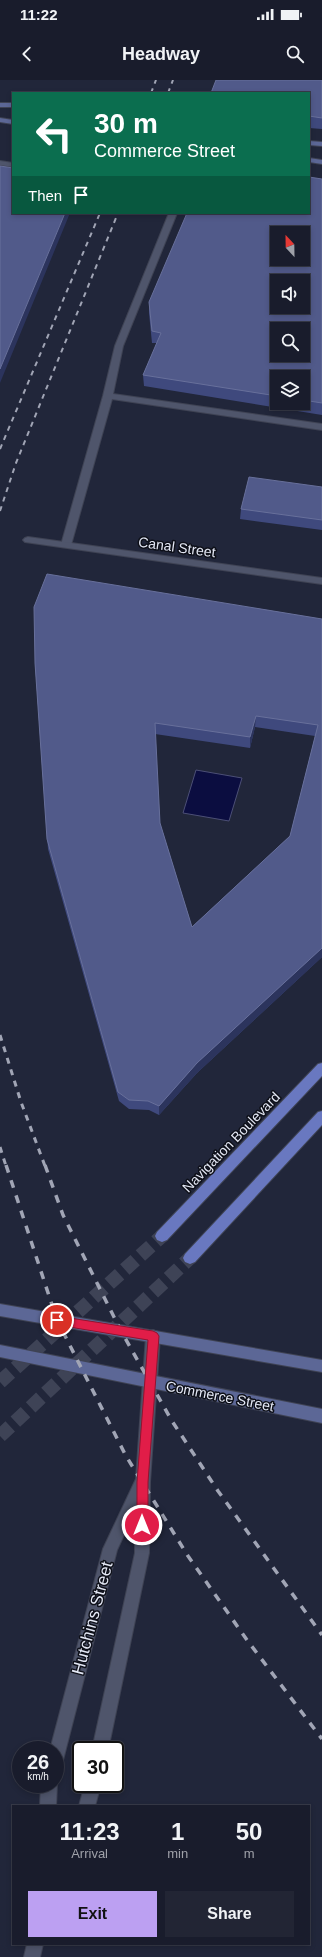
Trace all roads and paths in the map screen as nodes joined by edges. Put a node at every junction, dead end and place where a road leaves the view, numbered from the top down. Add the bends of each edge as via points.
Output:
1 (0, 105) edge
2 (12, 105) edge
3 (0, 120) edge
4 (12, 122) edge
5 (310, 143) edge
6 (322, 144) edge
7 (310, 160) edge
8 (322, 162) edge
9 (0, 163) edge
10 (12, 165) edge
11 (173, 214) edge
12 (108, 396) junction
13 (322, 427) edge
14 (28, 540) dead end
15 (66, 545) junction
16 (322, 582) edge
17 (322, 1068) edge
18 (322, 1116) edge
19 (162, 1236) tunnel mouth
20 (190, 1258) tunnel mouth
21 (0, 1310) edge
22 (153, 1336) junction
23 (0, 1352) edge
24 (322, 1366) edge
25 (150, 1383) junction
26 (322, 1416) edge
27 (143, 1482) junction
28 (60, 1741) edge
29 (102, 1741) edge
30 (49, 1793) edge
31 (90, 1793) edge
32 (48, 1805) edge
33 (86, 1805) edge
34 (35, 1945) edge
35 (32, 1957) edge

1 - 2 street
3 - 4 street
5 - 6 street
7 - 8 street
9 - 10 street
11 - 12 street via 119,346
12 - 13 street
12 - 15 street
14 - 15 street, Canal Street
15 - 16 street, Canal Street
17 - 19 main road, Navigation Boulevard
18 - 20 main road
21 - 22 street
22 - 24 street
22 - 25 street, Hutchins Street
23 - 25 street, Commerce Street
25 - 26 street, Commerce Street
25 - 27 street, Hutchins Street
27 - 28 street, Hutchins Street via 110,1548
27 - 29 street, Hutchins Street via 142,1553
30 - 32 street
31 - 33 street
34 - 35 street

